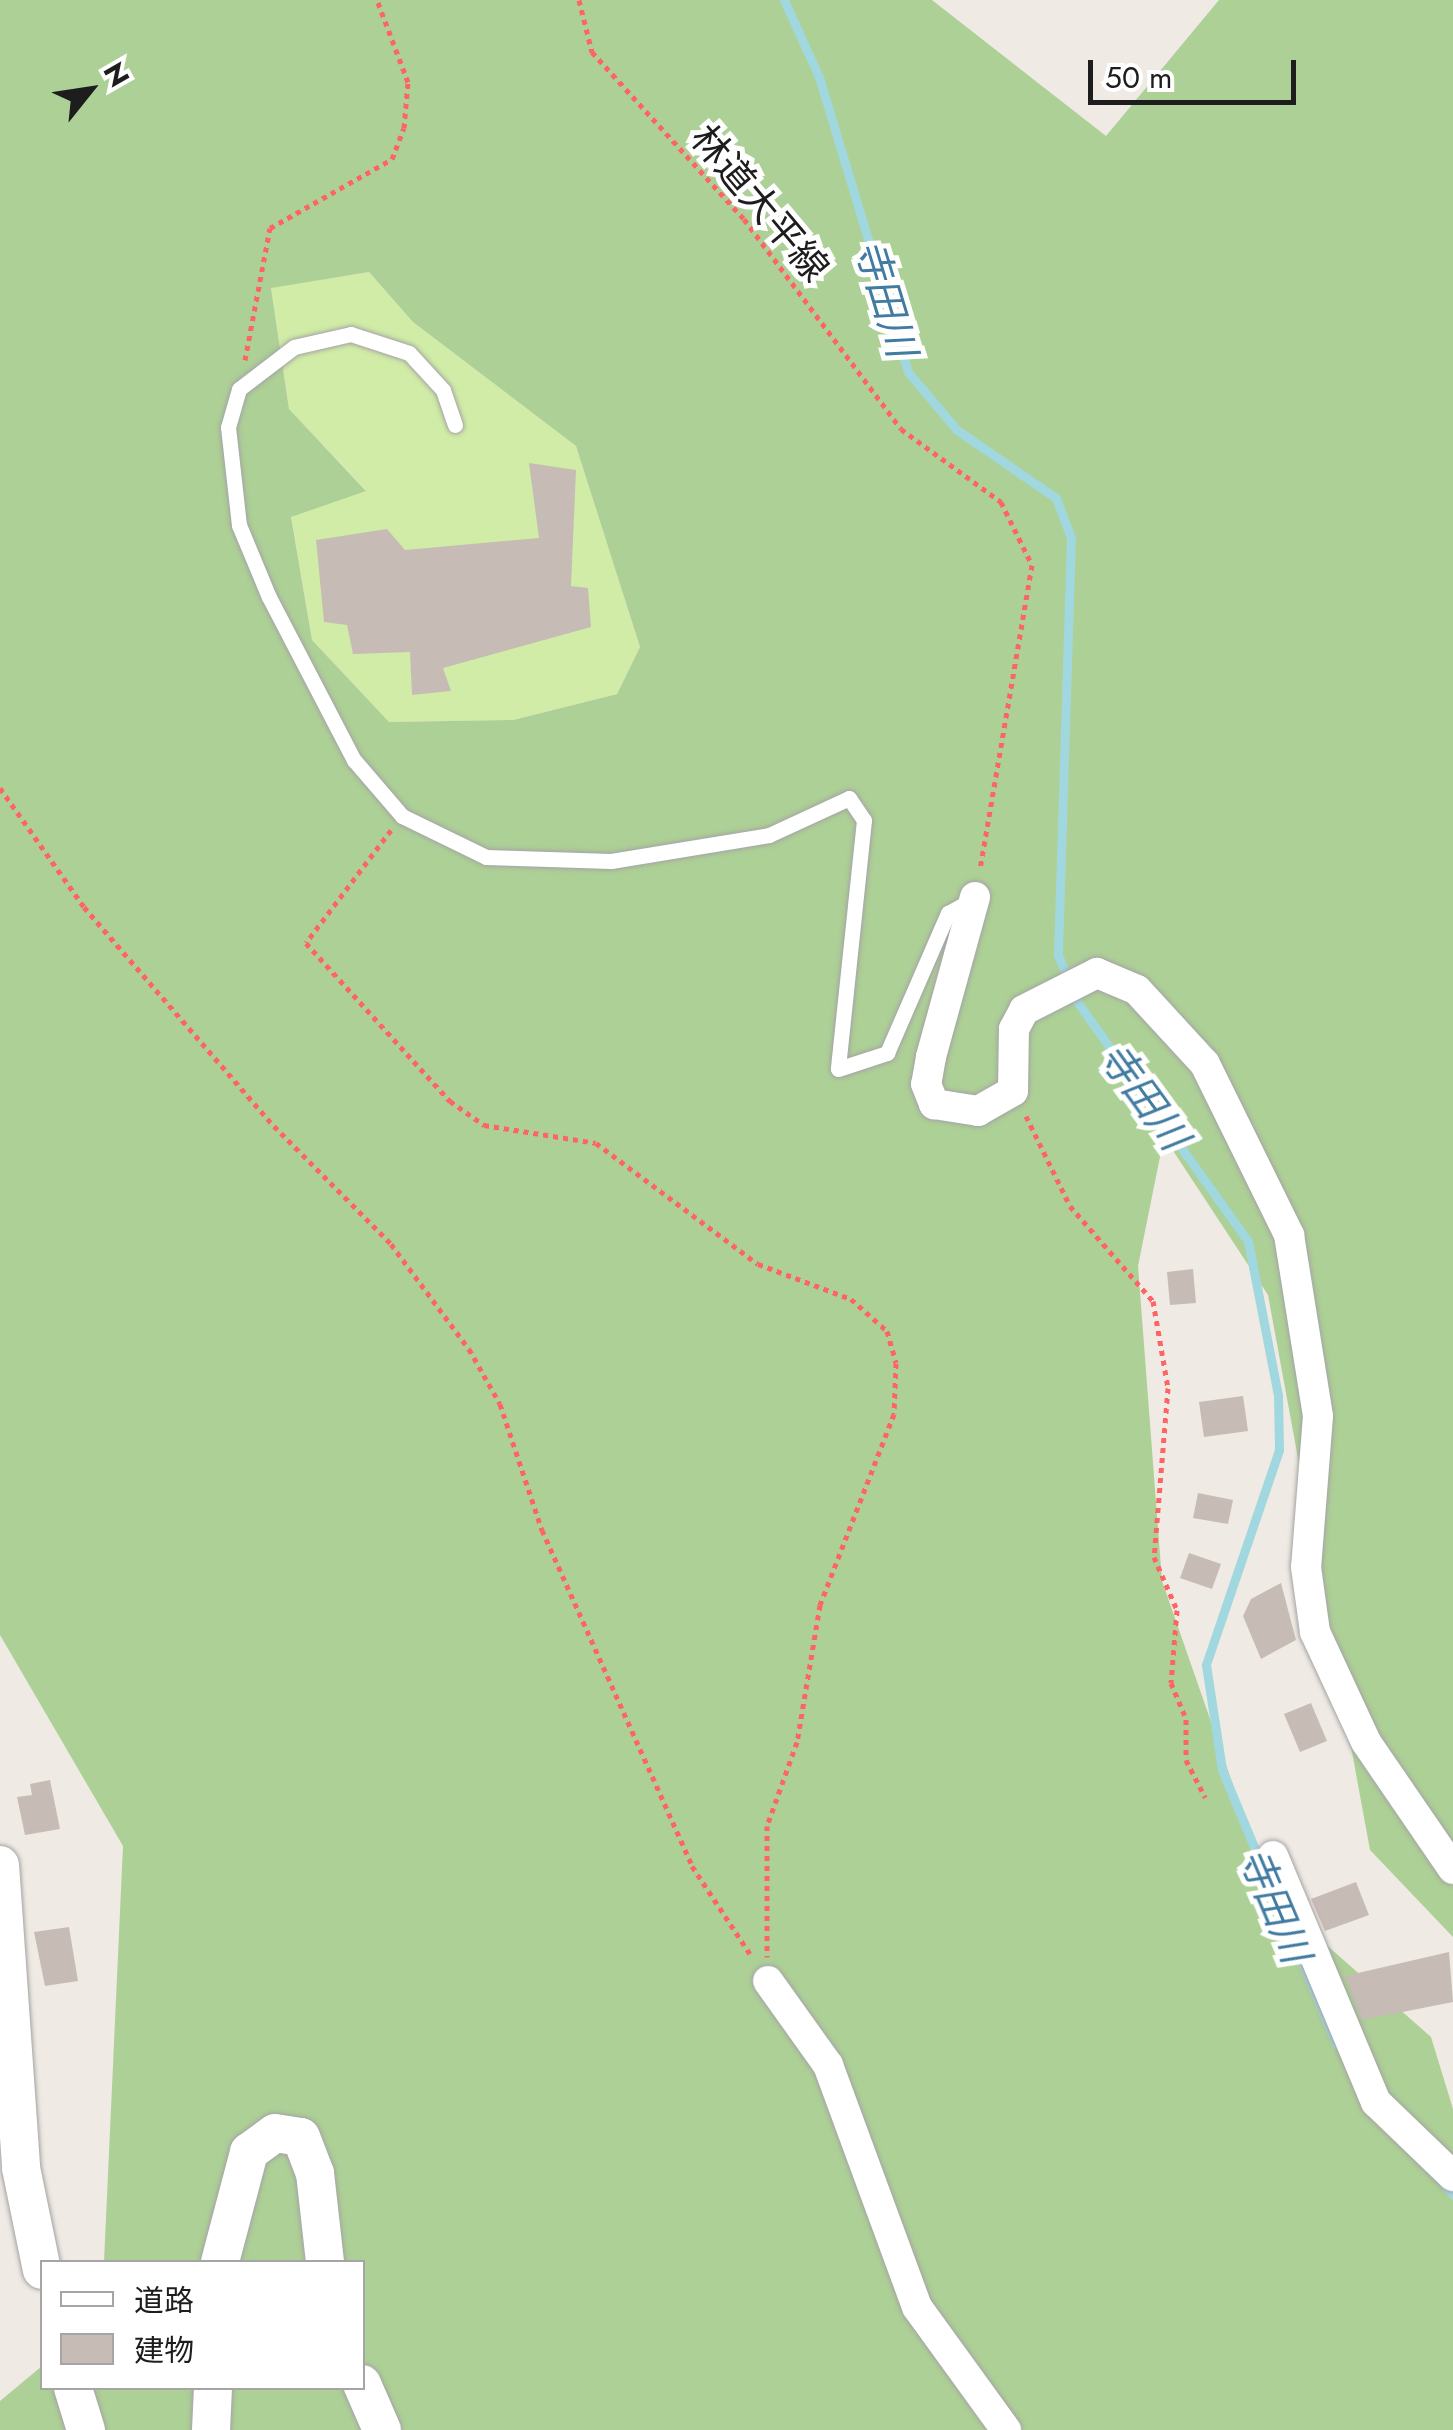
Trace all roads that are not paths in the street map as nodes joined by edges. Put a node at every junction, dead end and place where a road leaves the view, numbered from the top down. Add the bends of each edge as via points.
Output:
1 (455, 425) dead end
2 (976, 897) joint
3 (1273, 1856) dead end
4 (0, 1864) edge
5 (1453, 1869) edge
6 (768, 1981) road end
7 (1453, 2176) edge
8 (40, 2260) edge
9 (221, 2260) edge
10 (325, 2260) edge
11 (74, 2390) edge
12 (213, 2390) edge
13 (365, 2390) edge
14 (86, 2430) edge
15 (211, 2430) edge
16 (382, 2430) edge
17 (1006, 2430) edge

1 - 2 lane via 443,390 409,354 352,334 294,347 239,389 228,427 240,525 354,760 402,816 486,857 611,860 769,835 849,798 864,820 838,1069 887,1052 948,912
2 - 5 street via 926,1084 934,1104 978,1111 1013,1091 1014,1029 1043,999 1097,974 1137,990 1204,1064 1289,1236 1318,1416 1306,1567 1315,1632 1366,1742
3 - 7 street via 1376,2102
4 - 8 street via 21,2168
6 - 17 street via 828,2065 917,2307
9 - 10 street via 250,2152 275,2133 301,2137 315,2173
11 - 14 street
12 - 15 street
13 - 16 street

